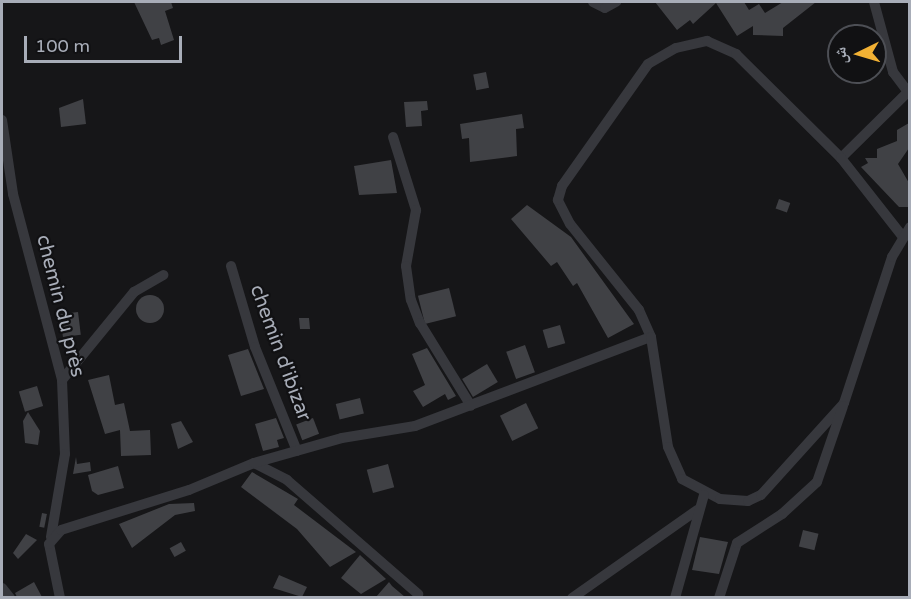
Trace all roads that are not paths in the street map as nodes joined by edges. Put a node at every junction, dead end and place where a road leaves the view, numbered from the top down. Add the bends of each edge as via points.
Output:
1 (593, 2) edge
2 (616, 2) edge
3 (874, 2) edge
4 (909, 91) edge
5 (2, 120) edge
6 (393, 137) dead end
7 (841, 158) junction
8 (909, 227) edge
9 (903, 237) junction
10 (231, 266) dead end
11 (164, 275) dead end
12 (651, 337) junction
13 (62, 380) junction
14 (844, 403) junction
15 (471, 406) junction
16 (297, 451) junction
17 (254, 463) junction
18 (704, 495) junction
19 (697, 510) junction
20 (51, 537) junction
21 (2, 588) edge
22 (418, 594) dead end
23 (10, 597) edge
24 (60, 597) edge
25 (572, 597) edge
26 (675, 597) edge
27 (719, 597) edge

1 - 2 street via 605,8
3 - 4 street via 893,72
4 - 7 street
5 - 13 street, chemin du près via 13,194
6 - 15 street via 416,210 406,266 411,300 420,323
7 - 9 street
7 - 12 street via 724,46 699,41 648,64 562,186 558,200 570,224 639,310
8 - 9 street
9 - 14 street via 892,257
10 - 16 street, chemin d'ibizar via 255,347
11 - 13 street via 134,292
12 - 15 street
12 - 18 street via 673,467
13 - 20 street, chemin du près via 65,454
14 - 18 street via 761,495 748,501
14 - 27 street via 817,482 782,514 737,543
15 - 16 street via 415,426
16 - 17 street
17 - 20 street
17 - 22 street via 287,480
18 - 19 street
19 - 25 street
19 - 26 street
20 - 24 street, chemin du près
21 - 23 street

